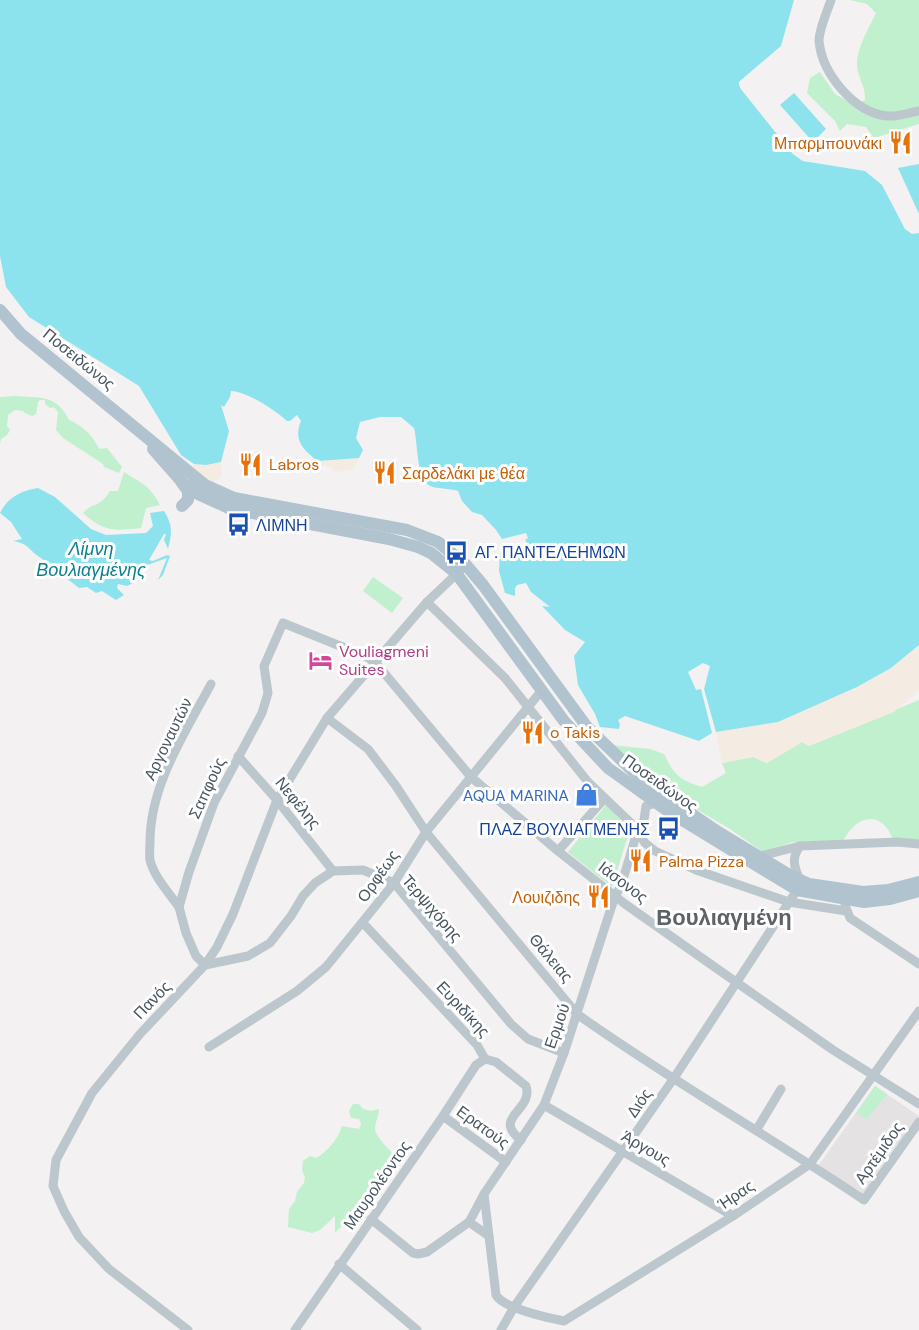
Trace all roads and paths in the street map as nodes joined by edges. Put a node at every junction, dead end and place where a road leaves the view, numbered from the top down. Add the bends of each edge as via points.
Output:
1 (831, 0) edge
2 (919, 111) edge
3 (0, 310) edge
4 (139, 432) junction
5 (182, 482) junction
6 (213, 495) junction
7 (182, 506) dead end
8 (461, 569) junction
9 (427, 602) junction
10 (375, 662) junction
11 (211, 684) dead end
12 (542, 690) junction
13 (529, 707) junction
14 (327, 718) junction
15 (238, 756) junction
16 (471, 777) junction
17 (604, 799) junction
18 (659, 799) junction
19 (277, 800) junction
20 (426, 832) junction
21 (637, 835) junction
22 (919, 844) edge
23 (800, 846) junction
24 (558, 851) junction
25 (761, 856) junction
26 (333, 871) junction
27 (919, 882) edge
28 (394, 883) junction
29 (798, 885) junction
30 (919, 891) edge
31 (616, 894) junction
32 (789, 902) junction
33 (845, 905) junction
34 (179, 907) junction
35 (363, 923) junction
36 (919, 964) edge
37 (205, 965) junction
38 (736, 982) junction
39 (919, 1011) edge
40 (577, 1014) junction
41 (209, 1047) dead end
42 (564, 1053) junction
43 (485, 1059) junction
44 (873, 1075) junction
45 (674, 1078) junction
46 (781, 1089) dead end
47 (919, 1104) edge
48 (544, 1105) junction
49 (443, 1116) junction
50 (919, 1122) edge
51 (757, 1129) junction
52 (521, 1140) junction
53 (623, 1152) junction
54 (506, 1162) junction
55 (810, 1164) junction
56 (484, 1194) junction
57 (864, 1200) joint
58 (733, 1216) junction
59 (371, 1219) junction
60 (469, 1222) junction
61 (489, 1236) junction
62 (339, 1264) junction
63 (514, 1307) junction
64 (188, 1330) edge
65 (295, 1330) edge
66 (417, 1330) edge
67 (501, 1330) edge

1 - 2 street via 819,39 830,76 843,92 870,111 884,116
3 - 4 main road, Ποσειδώνος via 21,334
4 - 5 main road, Ποσειδώνος
4 - 6 main road, Ποσειδώνος
5 - 6 main road, Ποσειδώνος
5 - 7 main road via 188,495
6 - 8 main road, Ποσειδώνος via 407,530 438,542
8 - 9 street
8 - 12 main road, Ποσειδώνος
8 - 18 main road, Ποσειδώνος via 587,727
9 - 10 street
9 - 13 street
10 - 14 street, Πανός
10 - 15 street, Σαπφούς via 283,623 264,666 268,693 262,713
10 - 16 street, Ιάσονος
11 - 34 street, Αργοναυτών via 160,787 150,826 150,860
12 - 13 street, Ορφέως
12 - 18 main road, Ποσειδώνος via 608,768
13 - 16 street, Ορφέως
13 - 17 street
14 - 19 street, Πανός
14 - 20 street, Θάλειας via 368,749
15 - 19 street, Νεφέλης
15 - 34 street, Σαπφούς via 214,803
16 - 20 street, Ορφέως
16 - 24 street, Ιάσονος
17 - 21 street
17 - 24 street
18 - 21 street, Ερμού via 644,816
18 - 25 main road, Ποσειδώνος
18 - 29 main road, Ποσειδώνος
19 - 26 street, Νεφέλης
19 - 37 street, Πανός via 233,914
20 - 28 street, Ορφέως
20 - 40 street, Θάλειας
21 - 31 street, Ερμού
21 - 32 street via 673,861
22 - 23 street
23 - 25 street
23 - 29 street via 794,862
24 - 31 street, Ιάσονος
25 - 29 main road, Ποσειδώνος
26 - 28 street, Τερψιχόρης via 363,870
26 - 37 street via 303,896 270,943 248,956
27 - 29 main road, Ποσειδώνος via 863,892
28 - 35 street, Ορφέως
28 - 42 street, Τερψιχόρης via 510,1023 528,1039
29 - 32 street, Διός
29 - 33 main road, Ποσειδώνος
30 - 33 main road, Ποσειδώνος
31 - 38 street, Ιάσονος
31 - 40 street, Ερμού
32 - 33 street
32 - 38 street, Διός
33 - 36 street via 850,918
34 - 37 street via 196,956
35 - 41 street, Ορφέως via 313,980
35 - 43 street, Ευριδίκης via 477,1045
37 - 64 street, Πανός via 140,1034 92,1093 56,1160 53,1186 79,1237 109,1269
38 - 44 street, Ιάσονος
38 - 45 street, Διός
39 - 44 street, Ήρας
40 - 42 street, Ερμού
40 - 45 street, Θάλειας
42 - 48 street, Ερμού
43 - 49 street, Μαυρολέοντος via 476,1065
43 - 52 street, Ευριδίκης via 496,1062 526,1086 527,1098 510,1122 510,1131
44 - 47 street, Ιάσονος
44 - 55 street, Ήρας
45 - 51 street, Θάλειας
45 - 53 street, Διός
46 - 51 street
48 - 52 street, Ερμού
48 - 53 street, Άργους
49 - 54 street, Ερατούς
49 - 59 street, Μαυρολέοντος
50 - 57 street, Αρτέμιδος
51 - 55 street, Θάλειας
52 - 54 street, Ερμού
53 - 58 street, Άργους
53 - 63 street, Διός
54 - 56 street, Ερμού
55 - 57 street, Θάλειας
55 - 58 street, Ήρας
56 - 60 street, Ερμού
56 - 61 street
58 - 63 street, Ήρας via 564,1321
59 - 60 street via 418,1254 427,1252
59 - 62 street, Μαυρολέοντος
60 - 61 street
61 - 63 street via 496,1295 498,1300
62 - 65 street, Μαυρολέοντος
62 - 66 street
63 - 67 street, Διός

